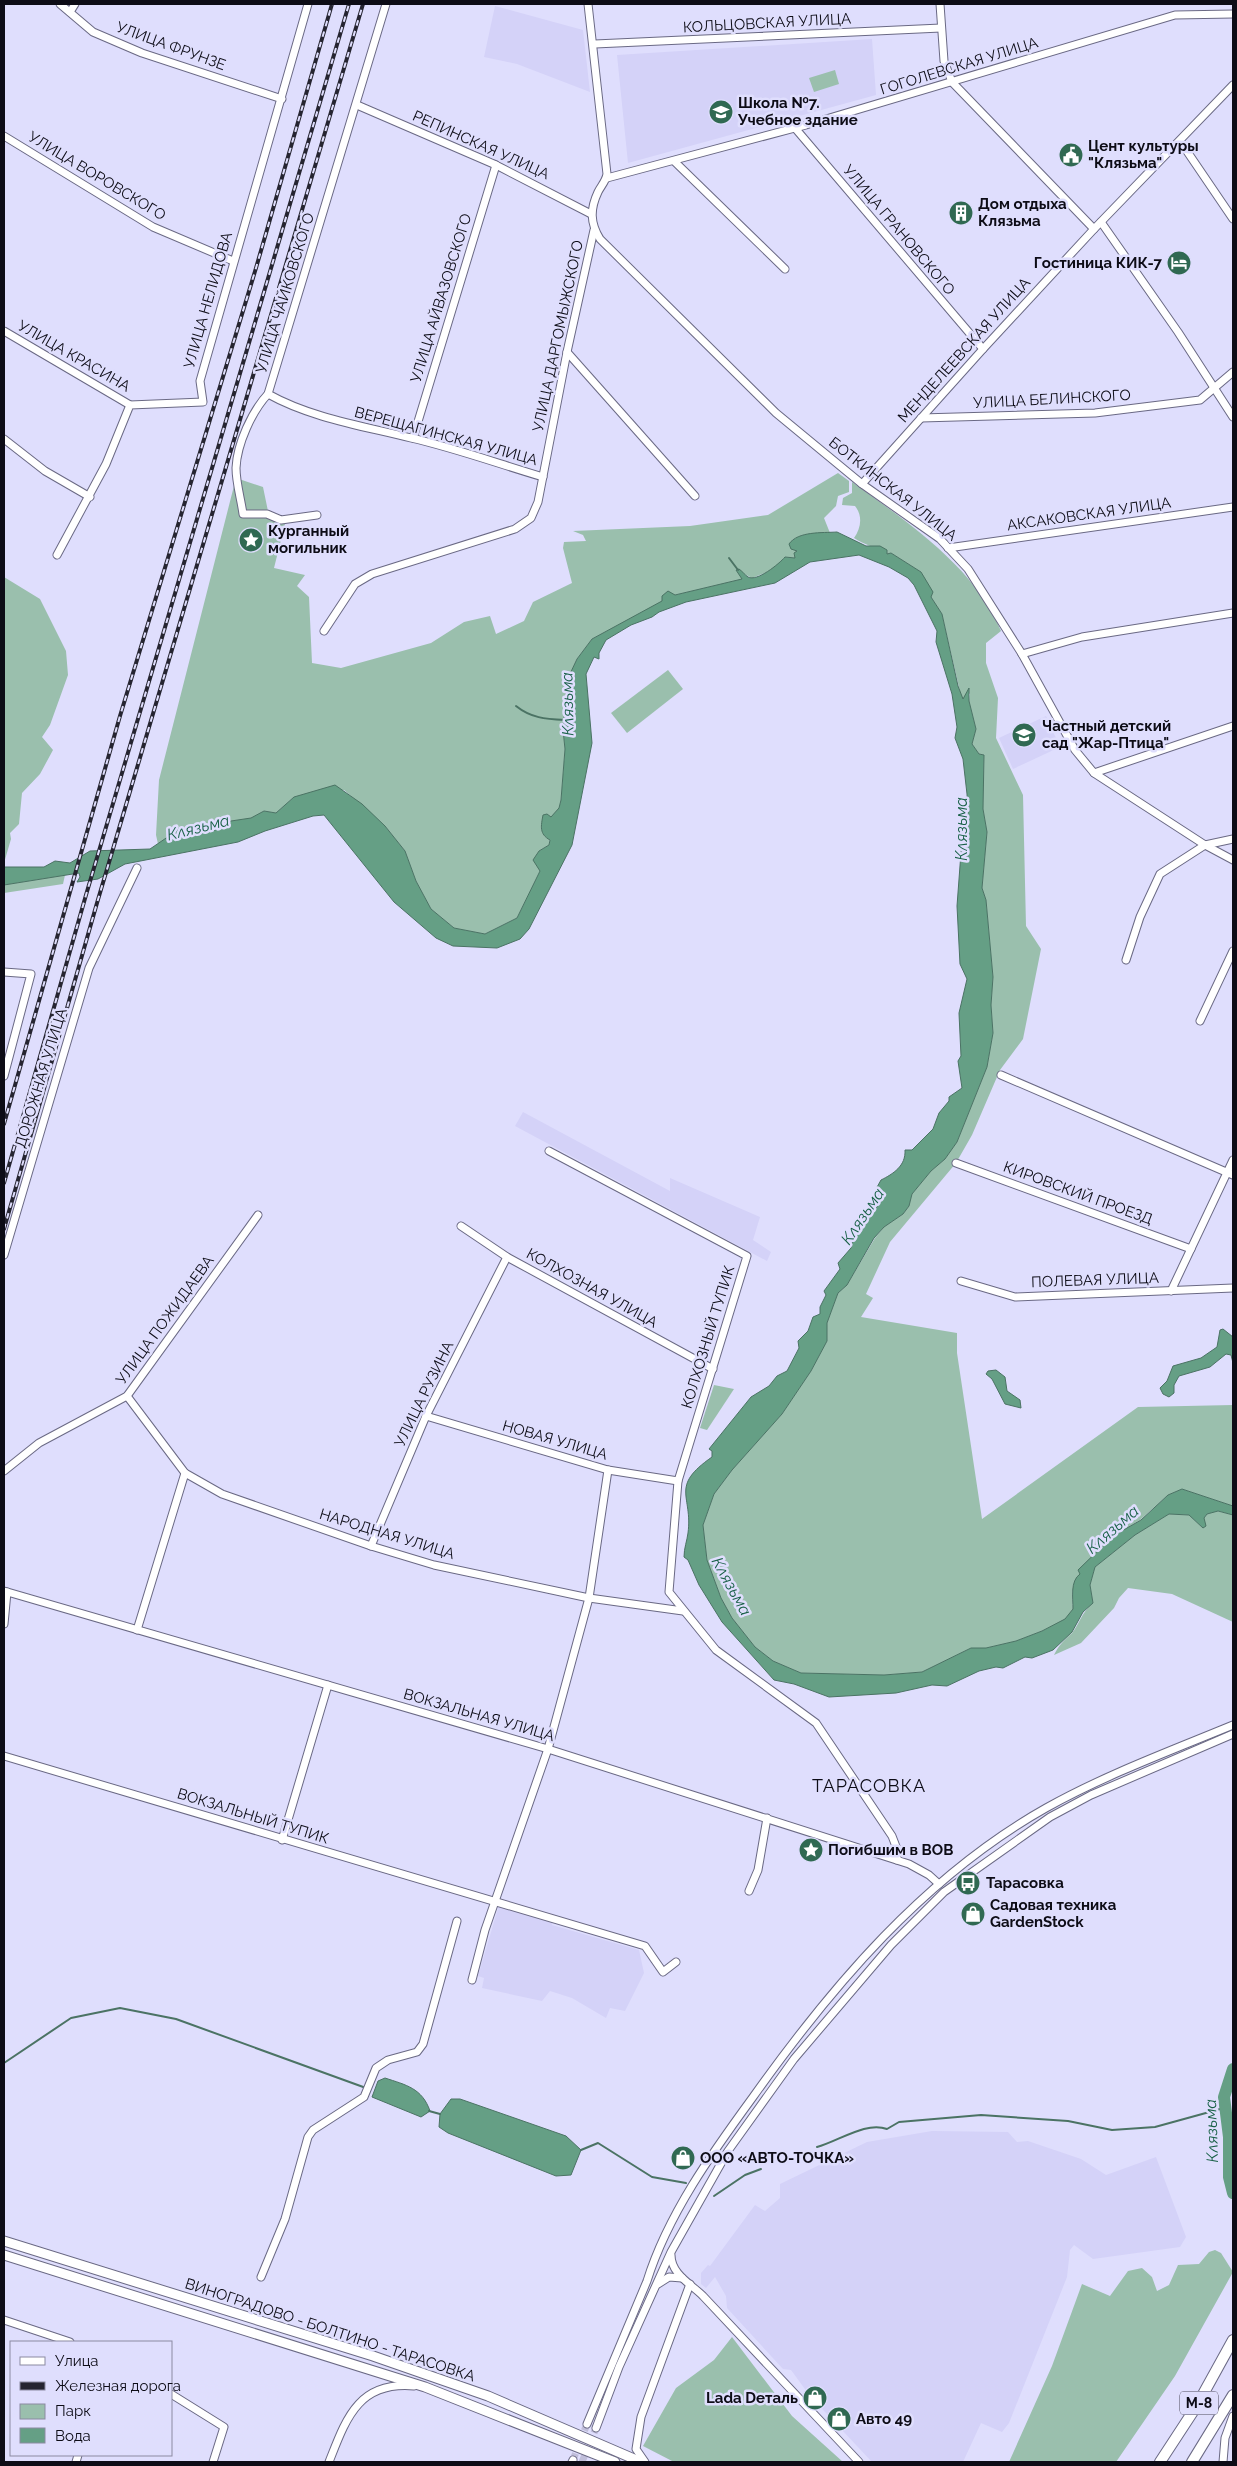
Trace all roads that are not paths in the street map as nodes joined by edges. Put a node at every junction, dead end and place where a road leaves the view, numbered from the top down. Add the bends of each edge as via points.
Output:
1 (60, 4) edge
2 (75, 4) edge
3 (308, 4) edge
4 (386, 4) edge
5 (588, 4) edge
6 (940, 4) edge
7 (70, 12) junction
8 (1233, 14) edge
9 (941, 28) junction
10 (595, 44) junction
11 (952, 82) junction
12 (1233, 85) edge
13 (282, 99) junction
14 (357, 105) junction
15 (795, 128) junction
16 (4, 136) edge
17 (1180, 141) junction
18 (674, 161) junction
19 (496, 166) junction
20 (606, 178) junction
21 (591, 214) junction
22 (1233, 219) edge
23 (1101, 222) junction
24 (1094, 229) junction
25 (594, 230) junction
26 (233, 260) junction
27 (785, 269) dead end
28 (4, 331) edge
29 (983, 349) junction
30 (566, 352) junction
31 (1233, 372) edge
32 (1214, 388) junction
33 (268, 394) junction
34 (130, 404) junction
35 (1233, 417) edge
36 (921, 418) junction
37 (413, 438) junction
38 (4, 439) edge
39 (543, 477) junction
40 (862, 484) junction
41 (695, 496) dead end
42 (90, 497) junction
43 (1233, 507) edge
44 (317, 515) dead end
45 (948, 548) junction
46 (57, 555) dead end
47 (1233, 613) edge
48 (324, 630) dead end
49 (1022, 654) junction
50 (1233, 726) edge
51 (1094, 773) junction
52 (1233, 839) edge
53 (1205, 845) junction
54 (1233, 860) edge
55 (136, 868) dead end
56 (1233, 951) edge
57 (1126, 960) dead end
58 (4, 972) edge
59 (1200, 1021) dead end
60 (1001, 1075) dead end
61 (4, 1076) edge
62 (549, 1151) dead end
63 (1233, 1160) edge
64 (956, 1163) dead end
65 (1230, 1174) edge
66 (258, 1215) dead end
67 (461, 1226) dead end
68 (1190, 1249) junction
69 (4, 1255) edge
70 (507, 1257) junction
71 (961, 1281) dead end
72 (1233, 1288) edge
73 (1172, 1291) junction
74 (713, 1369) junction
75 (127, 1396) junction
76 (426, 1416) junction
77 (608, 1470) junction
78 (4, 1472) edge
79 (185, 1473) junction
80 (678, 1481) junction
81 (371, 1546) junction
82 (5, 1592) edge
83 (589, 1598) junction
84 (683, 1611) junction
85 (4, 1624) edge
86 (137, 1630) junction
87 (328, 1685) junction
88 (1233, 1725) edge
89 (1233, 1734) edge
90 (548, 1749) junction
91 (4, 1756) edge
92 (767, 1818) junction
93 (282, 1840) junction
94 (897, 1860) junction
95 (939, 1884) junction
96 (749, 1891) dead end
97 (496, 1901) junction
98 (457, 1921) dead end
99 (676, 1962) dead end
100 (472, 1980) dead end
101 (4, 2241) edge
102 (671, 2252) junction
103 (4, 2255) edge
104 (261, 2277) dead end
105 (682, 2278) junction
106 (657, 2284) junction
107 (690, 2284) junction
108 (4, 2320) edge
109 (1233, 2340) edge
110 (67, 2341) edge
111 (425, 2387) junction
112 (172, 2395) edge
113 (1233, 2395) edge
114 (1233, 2416) edge
115 (586, 2424) tunnel mouth
116 (596, 2428) tunnel mouth
117 (212, 2462) edge
118 (329, 2462) edge
119 (614, 2462) edge
120 (641, 2462) edge
121 (645, 2462) edge
122 (859, 2462) edge
123 (1160, 2462) edge
124 (1192, 2462) edge
125 (1222, 2462) edge

1 - 7 street, УЛИЦА ФРУНЗЕ
2 - 7 street
3 - 13 street, УЛИЦА НЕЛИДОВА
4 - 14 street, УЛИЦА ЧАЙКОВСКОГО
5 - 10 street
6 - 9 street
7 - 13 street, УЛИЦА ФРУНЗЕ via 94,32 142,53
8 - 11 street, ГОГОЛЕВСКАЯ УЛИЦА via 1175,15
9 - 10 street, КОЛЬЦОВСКАЯ УЛИЦА
9 - 11 street via 944,61
10 - 20 street
11 - 15 street, ГОГОЛЕВСКАЯ УЛИЦА
11 - 24 street
12 - 17 street, МЕНДЕЛЕЕВСКАЯ УЛИЦА
13 - 26 street, УЛИЦА НЕЛИДОВА
14 - 19 street, РЕПИНСКАЯ УЛИЦА
14 - 33 street, УЛИЦА ЧАЙКОВСКОГО
15 - 18 street, ГОГОЛЕВСКАЯ УЛИЦА
15 - 29 street, УЛИЦА ГРАНОВСКОГО
16 - 26 street, УЛИЦА ВОРОВСКОГО via 152,227
17 - 22 street
17 - 23 street, МЕНДЕЛЕЕВСКАЯ УЛИЦА
18 - 20 street, ГОГОЛЕВСКАЯ УЛИЦА
18 - 27 street
19 - 21 street, РЕПИНСКАЯ УЛИЦА
19 - 37 street, УЛИЦА АЙВАЗОВСКОГО
20 - 21 street, БОТКИНСКАЯ УЛИЦА
21 - 25 street, БОТКИНСКАЯ УЛИЦА
23 - 24 street, МЕНДЕЛЕЕВСКАЯ УЛИЦА
23 - 32 street
24 - 29 street, МЕНДЕЛЕЕВСКАЯ УЛИЦА
25 - 30 street, УЛИЦА ДАРГОМЫЖСКОГО
25 - 40 street, БОТКИНСКАЯ УЛИЦА via 756,395
26 - 34 street, УЛИЦА НЕЛИДОВА via 200,381 203,402
28 - 34 street, УЛИЦА КРАСИНА
29 - 36 street, МЕНДЕЛЕЕВСКАЯ УЛИЦА
30 - 39 street, УЛИЦА ДАРГОМЫЖСКОГО
30 - 41 street
31 - 32 street, УЛИЦА БЕЛИНСКОГО
32 - 35 street
32 - 36 street, УЛИЦА БЕЛИНСКОГО via 1200,400 1095,414
33 - 37 street, ВЕРЕЩАГИНСКАЯ УЛИЦА via 352,425
33 - 44 street, УЛИЦА ЧАЙКОВСКОГО via 258,405 238,454 236,468 243,514 267,514 281,520
34 - 42 street
36 - 40 street, МЕНДЕЛЕЕВСКАЯ УЛИЦА
37 - 39 street, ВЕРЕЩАГИНСКАЯ УЛИЦА
38 - 42 street via 45,472
39 - 48 street, ВЕРЕЩАГИНСКАЯ УЛИЦА via 531,518 515,529 372,574 355,584
40 - 45 street, БОТКИНСКАЯ УЛИЦА
42 - 46 street
43 - 45 street, АКСАКОВСКАЯ УЛИЦА
45 - 49 street, БОТКИНСКАЯ УЛИЦА via 968,569
47 - 49 street via 1082,637
49 - 51 street, БОТКИНСКАЯ УЛИЦА via 1075,750
50 - 51 street
51 - 53 street, БОТКИНСКАЯ УЛИЦА
52 - 53 street
53 - 54 street, БОТКИНСКАЯ УЛИЦА
53 - 57 street via 1160,874 1140,917
55 - 69 street, ДОРОЖНАЯ УЛИЦА via 89,968
56 - 59 street
58 - 61 street via 31,974
60 - 65 street
62 - 74 street, КОЛХОЗНЫЙ ТУПИК via 747,1256
63 - 65 street
64 - 68 street, КИРОВСКИЙ ПРОЕЗД
65 - 68 street
66 - 75 street, УЛИЦА ПОЖИДАЕВА
67 - 70 street, КОЛХОЗНАЯ УЛИЦА
68 - 73 street
70 - 74 street, КОЛХОЗНАЯ УЛИЦА
70 - 76 street, УЛИЦА РУЗИНА
71 - 73 street, ПОЛЕВАЯ УЛИЦА via 1016,1296
72 - 73 street, ПОЛЕВАЯ УЛИЦА
74 - 80 street, КОЛХОЗНЫЙ ТУПИК
75 - 78 street, УЛИЦА ПОЖИДАЕВА via 39,1443
75 - 79 street, НАРОДНАЯ УЛИЦА
76 - 77 street, НОВАЯ УЛИЦА
76 - 81 street, УЛИЦА РУЗИНА
77 - 80 street, НОВАЯ УЛИЦА
77 - 83 street
79 - 81 street, НАРОДНАЯ УЛИЦА via 222,1494
79 - 86 street
80 - 84 street, КОЛХОЗНЫЙ ТУПИК via 669,1592
81 - 83 street, НАРОДНАЯ УЛИЦА via 434,1565
82 - 85 street
82 - 86 street, ВОКЗАЛЬНАЯ УЛИЦА
83 - 84 street, НАРОДНАЯ УЛИЦА
83 - 90 street
84 - 94 street, КОЛХОЗНЫЙ ТУПИК via 716,1650 816,1723 892,1836
86 - 87 street, ВОКЗАЛЬНАЯ УЛИЦА
87 - 90 street, ВОКЗАЛЬНАЯ УЛИЦА
87 - 93 street
88 - 95 street via 1108,1777 1060,1801 983,1850
89 - 102 street via 1099,1792 1050,1817 963,1877 926,1908 794,2059 728,2151
90 - 92 street, ВОКЗАЛЬНАЯ УЛИЦА
90 - 97 street
91 - 93 street, ВОКЗАЛЬНЫЙ ТУПИК
92 - 94 street, ВОКЗАЛЬНАЯ УЛИЦА
92 - 96 street via 758,1870
93 - 97 street, ВОКЗАЛЬНЫЙ ТУПИК
94 - 95 street, ВОКЗАЛЬНАЯ УЛИЦА via 920,1869
95 - 115 street via 896,1924 832,1995 784,2052 718,2145 654,2260
97 - 99 street, ВОКЗАЛЬНЫЙ ТУПИК via 645,1946 664,1972
97 - 100 street
98 - 104 street via 423,2044 417,2052 388,2060 376,2068 364,2097 313,2130 308,2137 285,2219
101 - 120 main road, ВИНОГРАДОВО - БОЛТИНО - ТАРАСОВКА via 373,2356 559,2425
102 - 105 street via 673,2267
102 - 106 street
103 - 111 main road, ВИНОГРАДОВО - БОЛТИНО - ТАРАСОВКА
105 - 106 street via 669,2276
105 - 107 street
106 - 116 street via 619,2367
107 - 121 street via 641,2417 636,2449
107 - 122 street
108 - 110 street
109 - 123 highway, М-8 via 1196,2407
111 - 118 street via 388,2386 355,2406 346,2419
111 - 119 main road, ВИНОГРАДОВО - БОЛТИНО - ТАРАСОВКА
112 - 117 street via 224,2427
113 - 124 highway, М-8
114 - 125 street via 1225,2438

